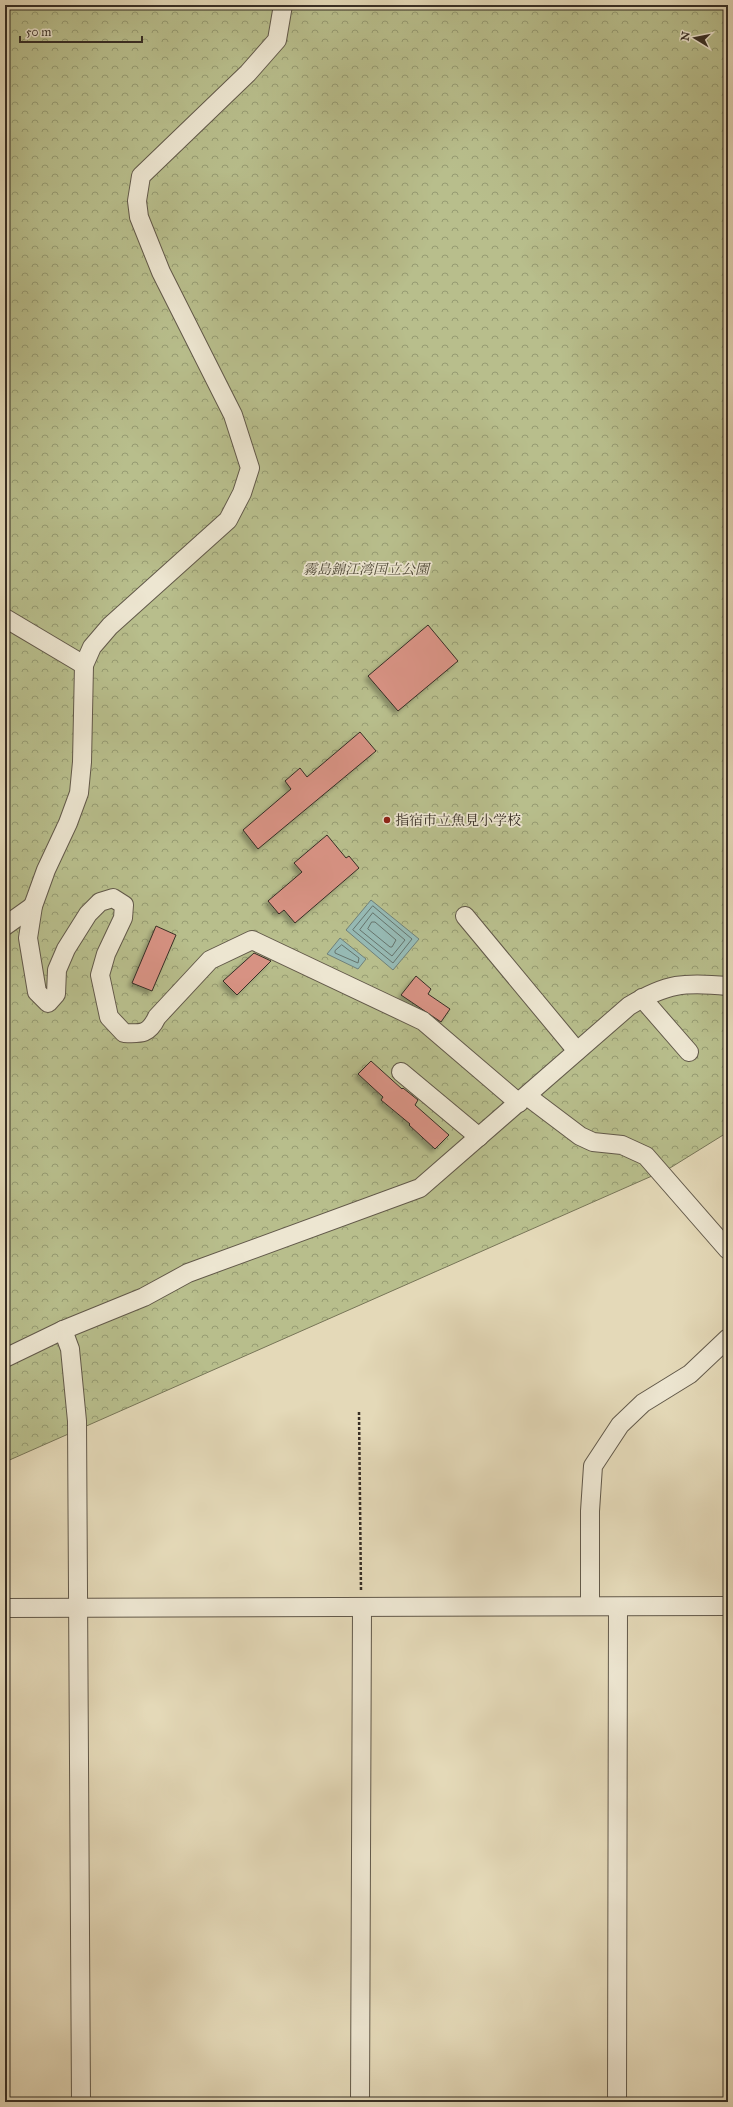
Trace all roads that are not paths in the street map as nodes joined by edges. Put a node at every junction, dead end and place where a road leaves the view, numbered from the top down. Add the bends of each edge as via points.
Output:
1 (283, 5) edge
2 (5, 618) edge
3 (84, 665) junction
4 (33, 906) junction
5 (465, 916) dead end
6 (5, 926) edge
7 (728, 986) edge
8 (642, 998) junction
9 (577, 1051) junction
10 (689, 1052) dead end
11 (401, 1072) dead end
12 (523, 1100) junction
13 (479, 1137) junction
14 (728, 1250) edge
15 (63, 1330) junction
16 (728, 1338) edge
17 (5, 1358) edge
18 (590, 1606) junction
19 (728, 1606) edge
20 (618, 1607) junction
21 (5, 1608) edge
22 (362, 1608) junction
23 (78, 1610) junction
24 (81, 2102) edge
25 (360, 2102) edge
26 (617, 2102) edge

1 - 3 street via 277,40 248,73 141,176 137,201 139,217 161,272 233,415 250,468 242,493 228,520 110,626 92,647
2 - 3 street
3 - 4 street via 79,793
4 - 6 street
4 - 12 street via 28,938 37,992 48,1003 56,994 57,970 66,949 88,914 100,902 113,898 124,905 123,918 106,954 100,975 109,1017 124,1033 141,1034 152,1027 157,1017 210,960 252,940 423,1021
5 - 9 street
7 - 8 street via 681,984 654,991
8 - 9 street via 628,1006
8 - 10 street
9 - 12 street
11 - 13 street
12 - 13 street
12 - 14 street via 593,1142 622,1145 646,1156
13 - 15 street via 420,1188 188,1272 144,1296
15 - 17 street
15 - 23 street via 70,1349 77,1421
16 - 18 street via 690,1374 643,1403 620,1424 593,1466 590,1511
18 - 20 street
18 - 22 street
19 - 20 street
20 - 26 street
21 - 23 street
22 - 23 street
22 - 25 street
23 - 24 street

